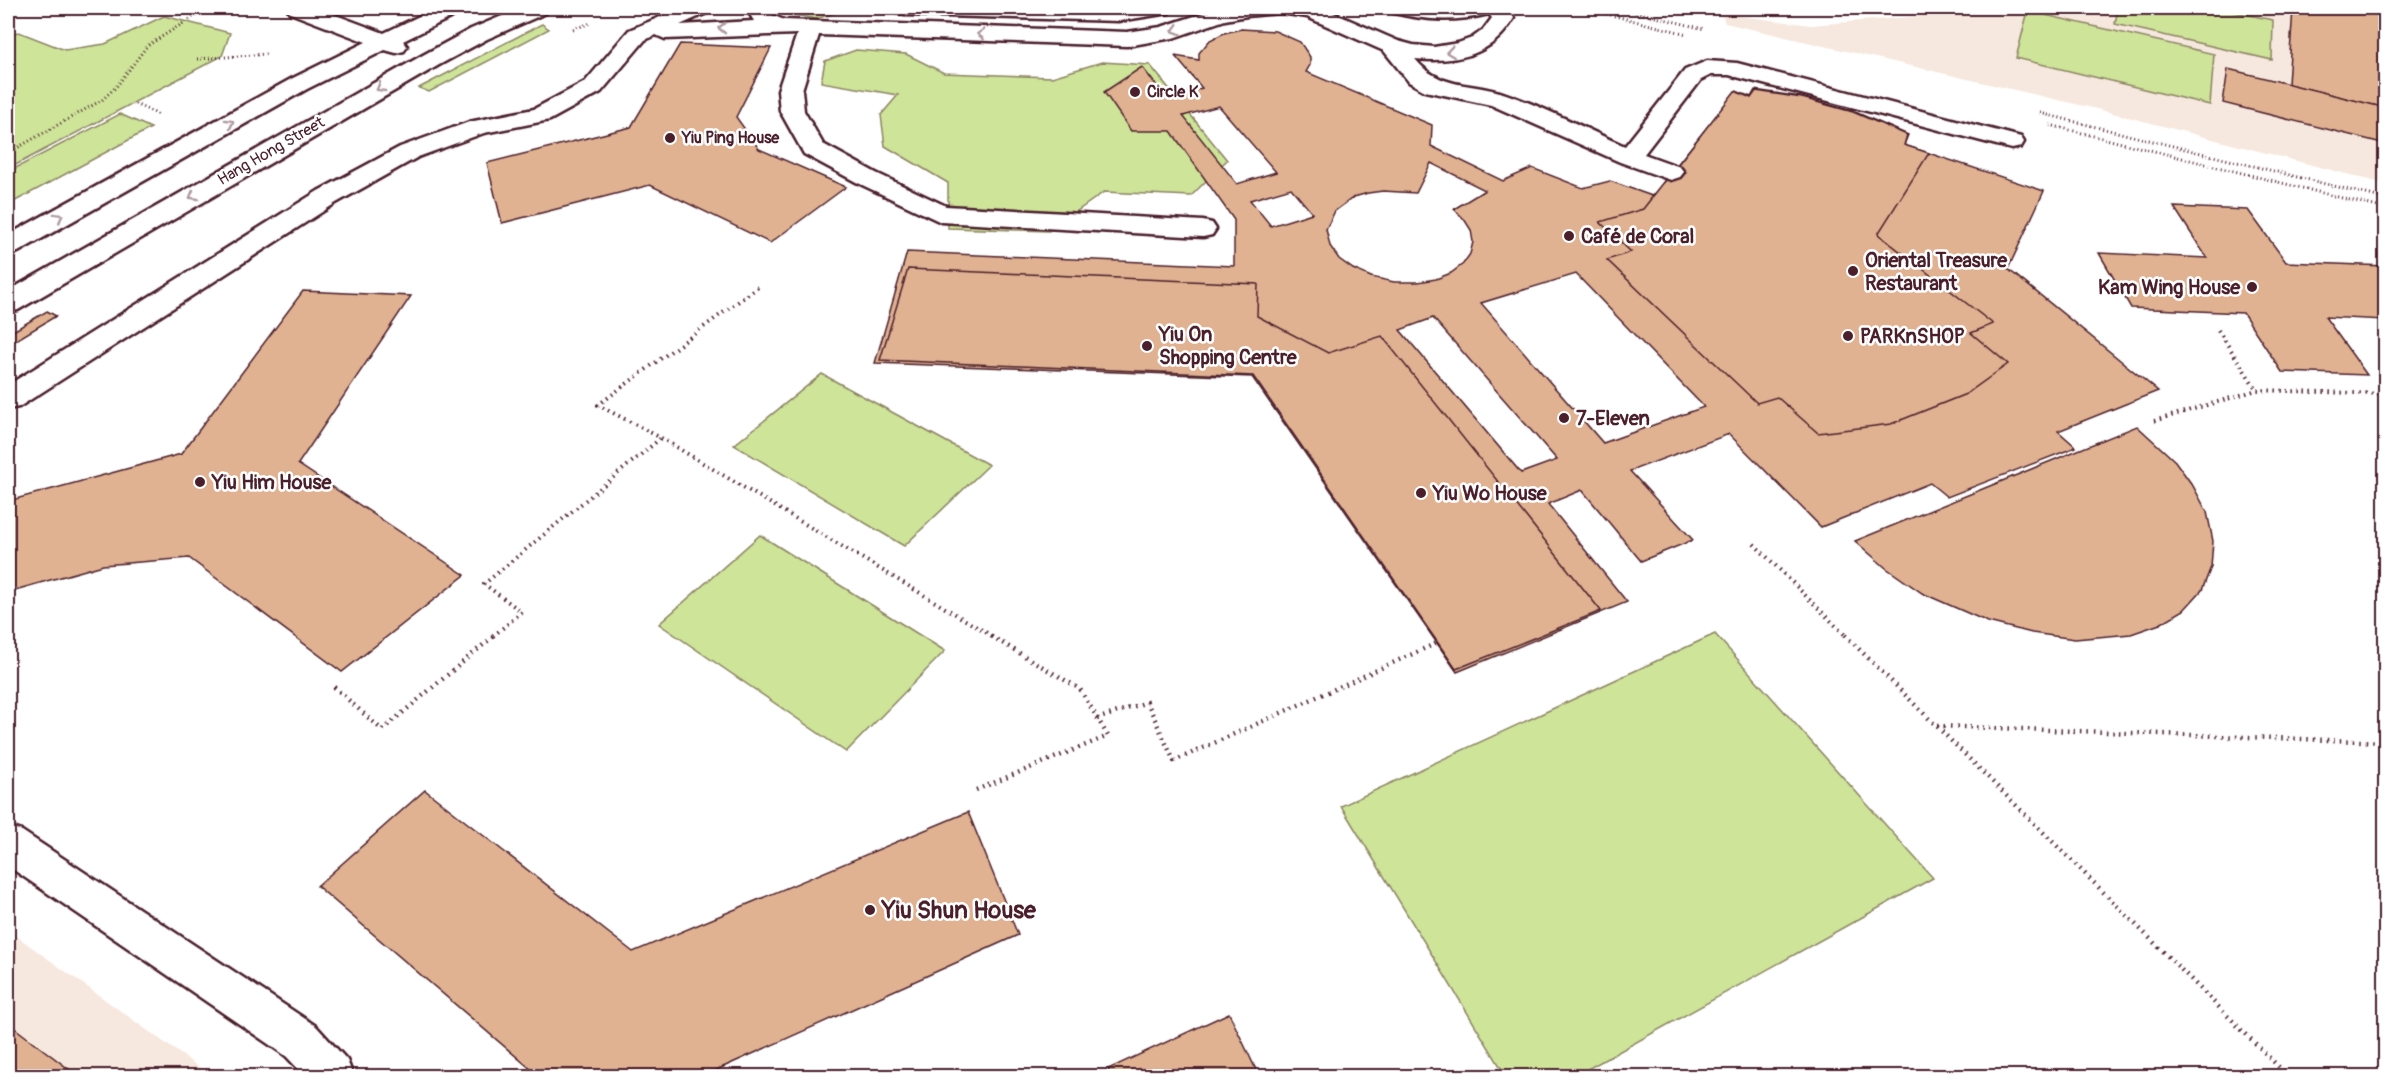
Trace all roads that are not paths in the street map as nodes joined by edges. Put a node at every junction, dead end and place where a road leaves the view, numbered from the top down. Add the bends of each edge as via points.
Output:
1 (298, 8) edge
2 (409, 8) edge
3 (538, 8) edge
4 (699, 8) edge
5 (757, 8) edge
6 (885, 8) edge
7 (904, 8) edge
8 (1161, 8) edge
9 (1273, 8) edge
10 (1288, 8) edge
11 (1402, 8) edge
12 (1486, 8) edge
13 (1496, 8) edge
14 (1320, 10) edge
15 (442, 12) edge
16 (780, 27) junction
17 (839, 28) junction
18 (810, 29) junction
19 (479, 34) junction
20 (637, 35) junction
21 (383, 41) junction
22 (1394, 49) junction
23 (431, 60) junction
24 (1481, 60) junction
25 (1498, 99) junction
26 (2012, 142) dead end
27 (1629, 157) junction
28 (1671, 172) dead end
29 (1203, 229) dead end
30 (8, 246) edge
31 (8, 303) edge
32 (8, 399) edge
33 (8, 844) edge
34 (331, 1077) edge

1 - 21 street
2 - 15 street
3 - 19 street, Hang Hong Street
4 - 20 street
5 - 16 street via 763,19
6 - 17 street
7 - 8 street via 1119,14
9 -> 17 street via 1247,9 1165,33 1127,39
10 - 14 street
11 - 12 street via 1446,14
13 - 24 street via 1503,18
14 - 22 street
15 - 19 street
15 - 21 street
16 - 18 street
16 -> 20 street
17 - 18 street
18 - 29 street via 790,90 792,111 813,149 867,178 941,214
19 - 23 street, Hang Hong Street
20 - 32 street via 593,87 541,115 478,127 409,152 327,197
21 - 23 street
30 -> 21 street
24 -> 22 street via 1450,53
22 - 25 street via 1417,77 1433,86
23 -> 31 street, Hang Hong Street
24 - 25 street
25 - 27 street
26 - 27 street via 1729,68 1707,68 1693,75
27 - 28 street
33 - 34 street via 302,1041

